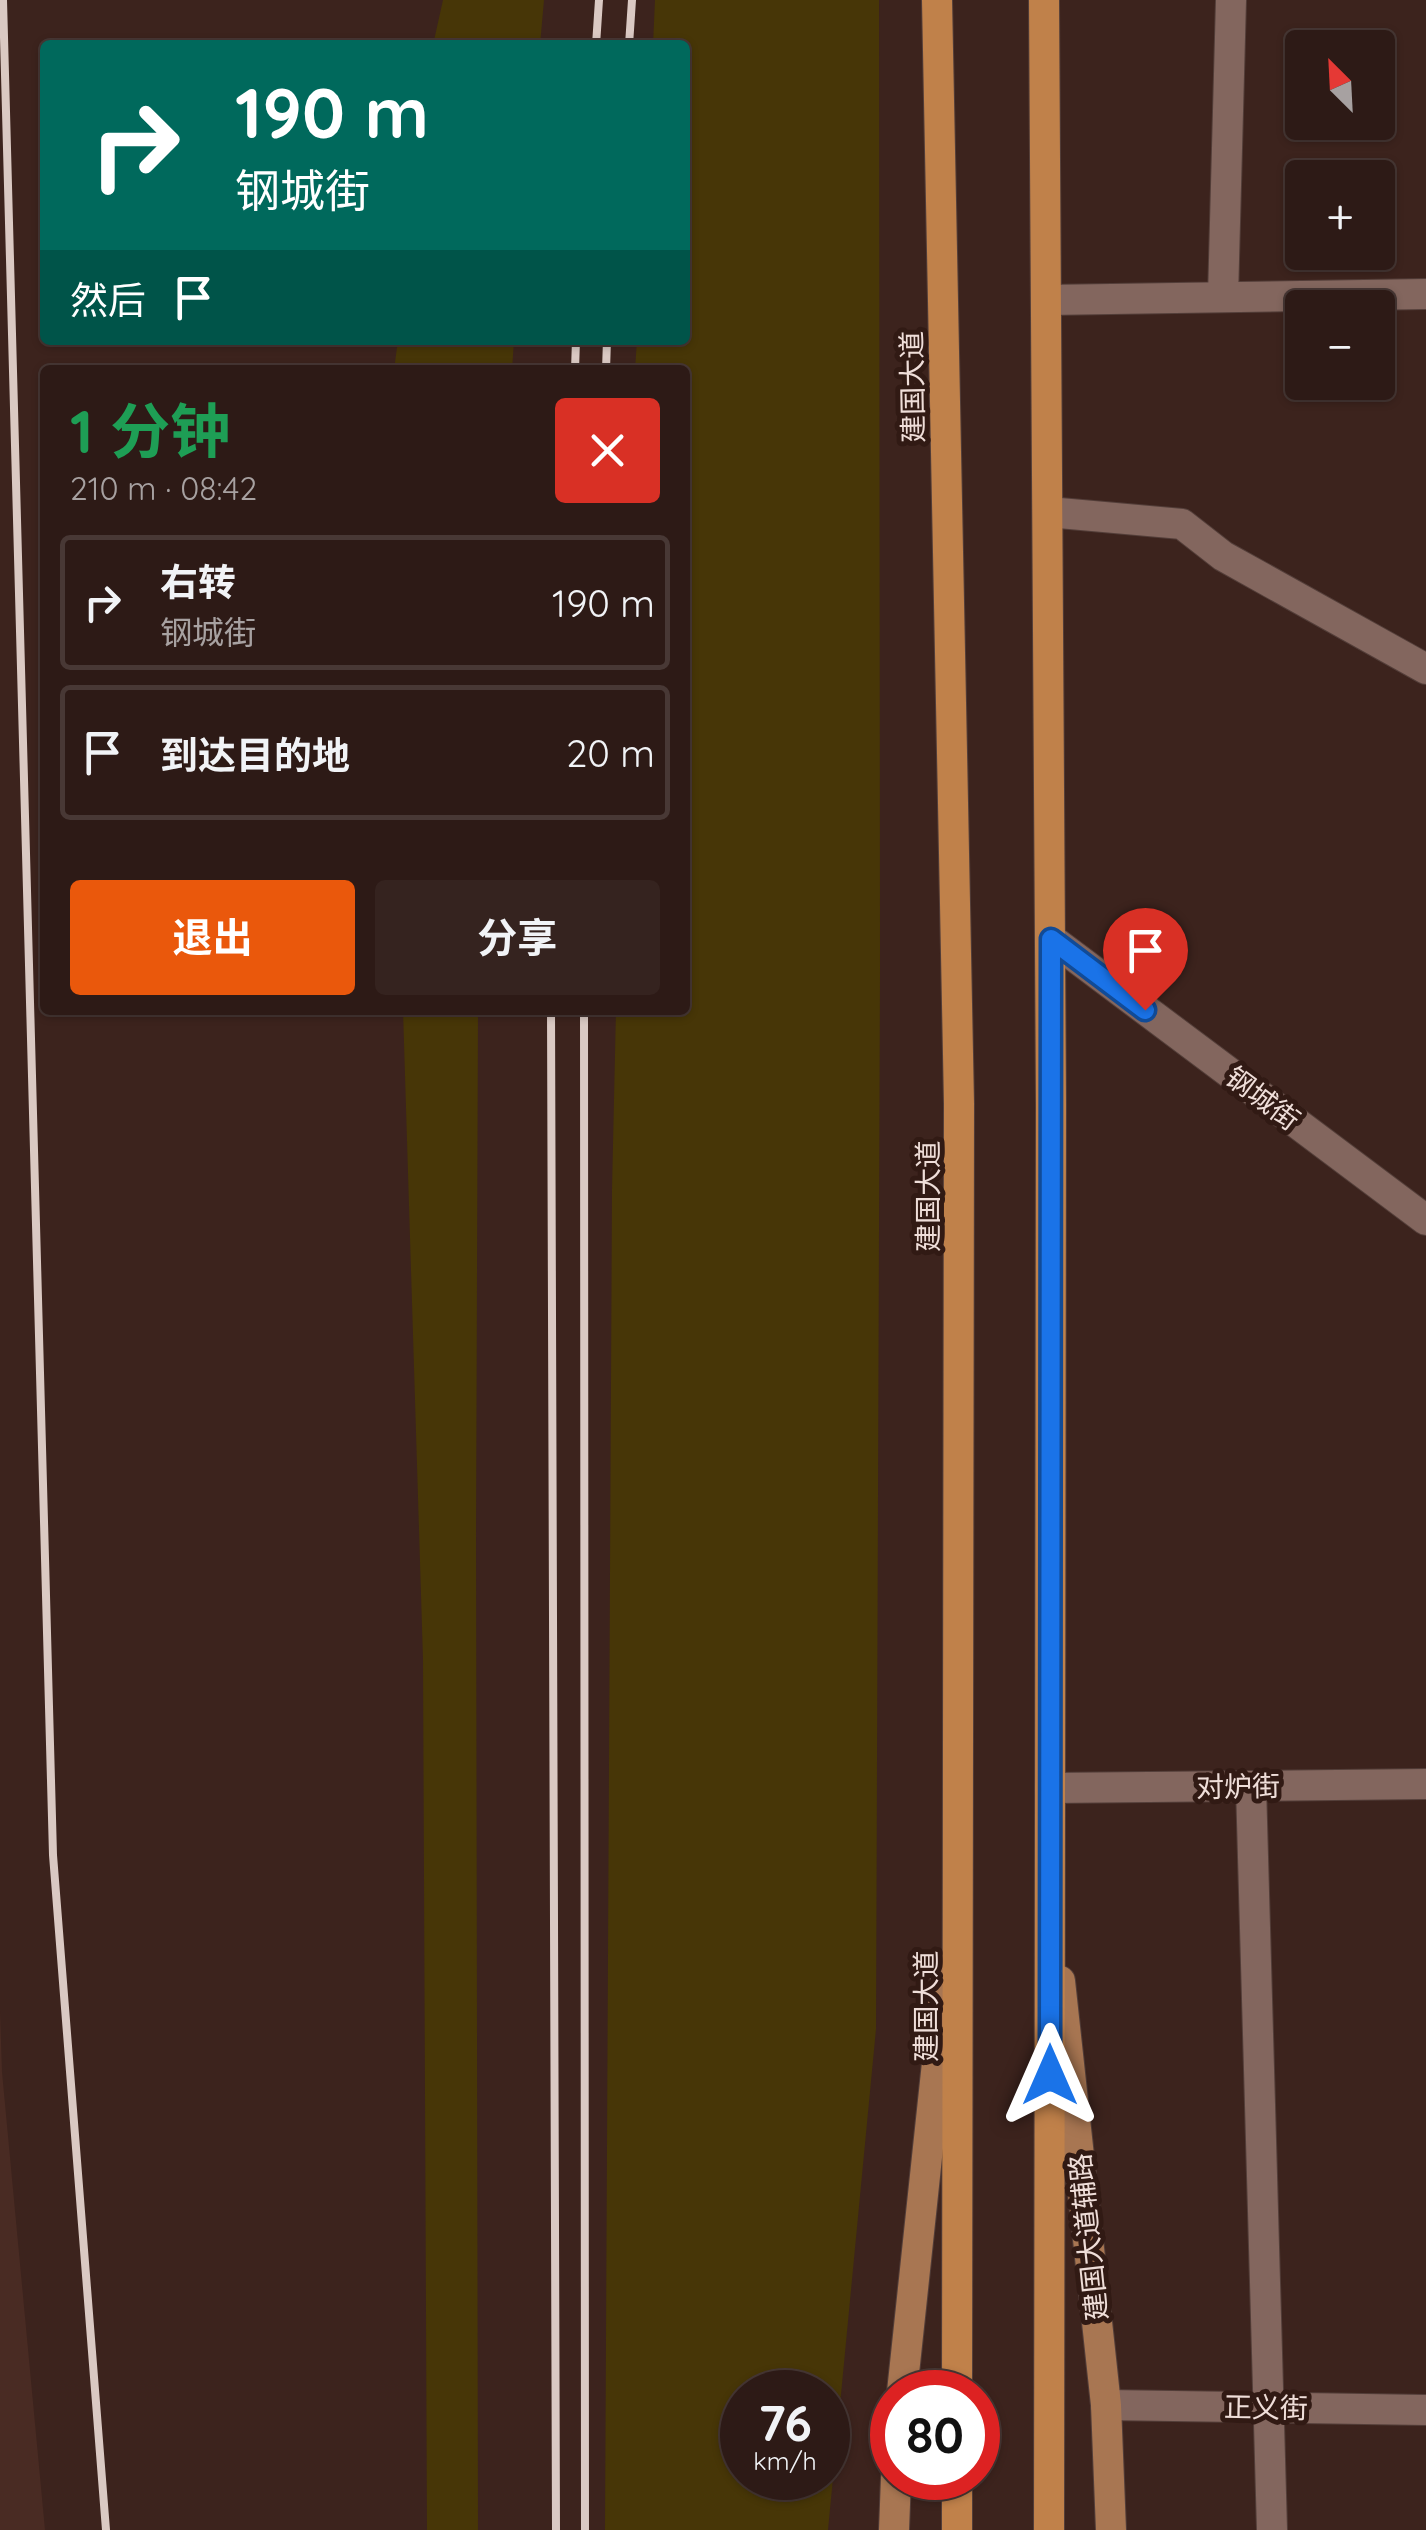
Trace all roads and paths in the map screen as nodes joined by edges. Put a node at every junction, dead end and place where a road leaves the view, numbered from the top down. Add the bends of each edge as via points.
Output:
1 (937, 0) edge
2 (1044, 0) edge
3 (1231, 0) edge
4 (1426, 294) edge
5 (1223, 297) junction
6 (1047, 300) junction
7 (1048, 512) junction
8 (1426, 669) edge
9 (1051, 939) junction
10 (1426, 1220) edge
11 (1426, 1784) edge
12 (1251, 1786) junction
13 (1050, 1788) junction
14 (958, 1862) junction
15 (1050, 1885) junction
16 (904, 2370) edge
17 (957, 2370) edge
18 (1106, 2405) junction
19 (1268, 2406) junction
20 (1426, 2410) edge
21 (895, 2500) edge
22 (957, 2500) edge
23 (894, 2530) edge
24 (957, 2530) edge
25 (1049, 2530) edge
26 (1111, 2530) edge
27 (1272, 2530) edge

1 - 14 highway, 建国大道 via 959,1104
2 - 6 highway
3 - 5 street
4 - 5 street
5 - 6 street
6 - 7 highway
7 - 8 street via 1182,524 1223,556
7 - 9 highway
9 - 10 street, 钢城街
9 - 13 highway
11 - 12 street, 对炉街
12 - 13 street, 对炉街
12 - 19 street
13 - 15 highway
14 - 16 main road
14 - 17 highway, 建国大道
15 - 18 main road, 建国大道辅路
15 - 25 highway
18 - 19 street, 正义街
18 - 26 main road, 建国大道辅路
19 - 20 street, 正义街
19 - 27 street
21 - 23 main road
22 - 24 highway

